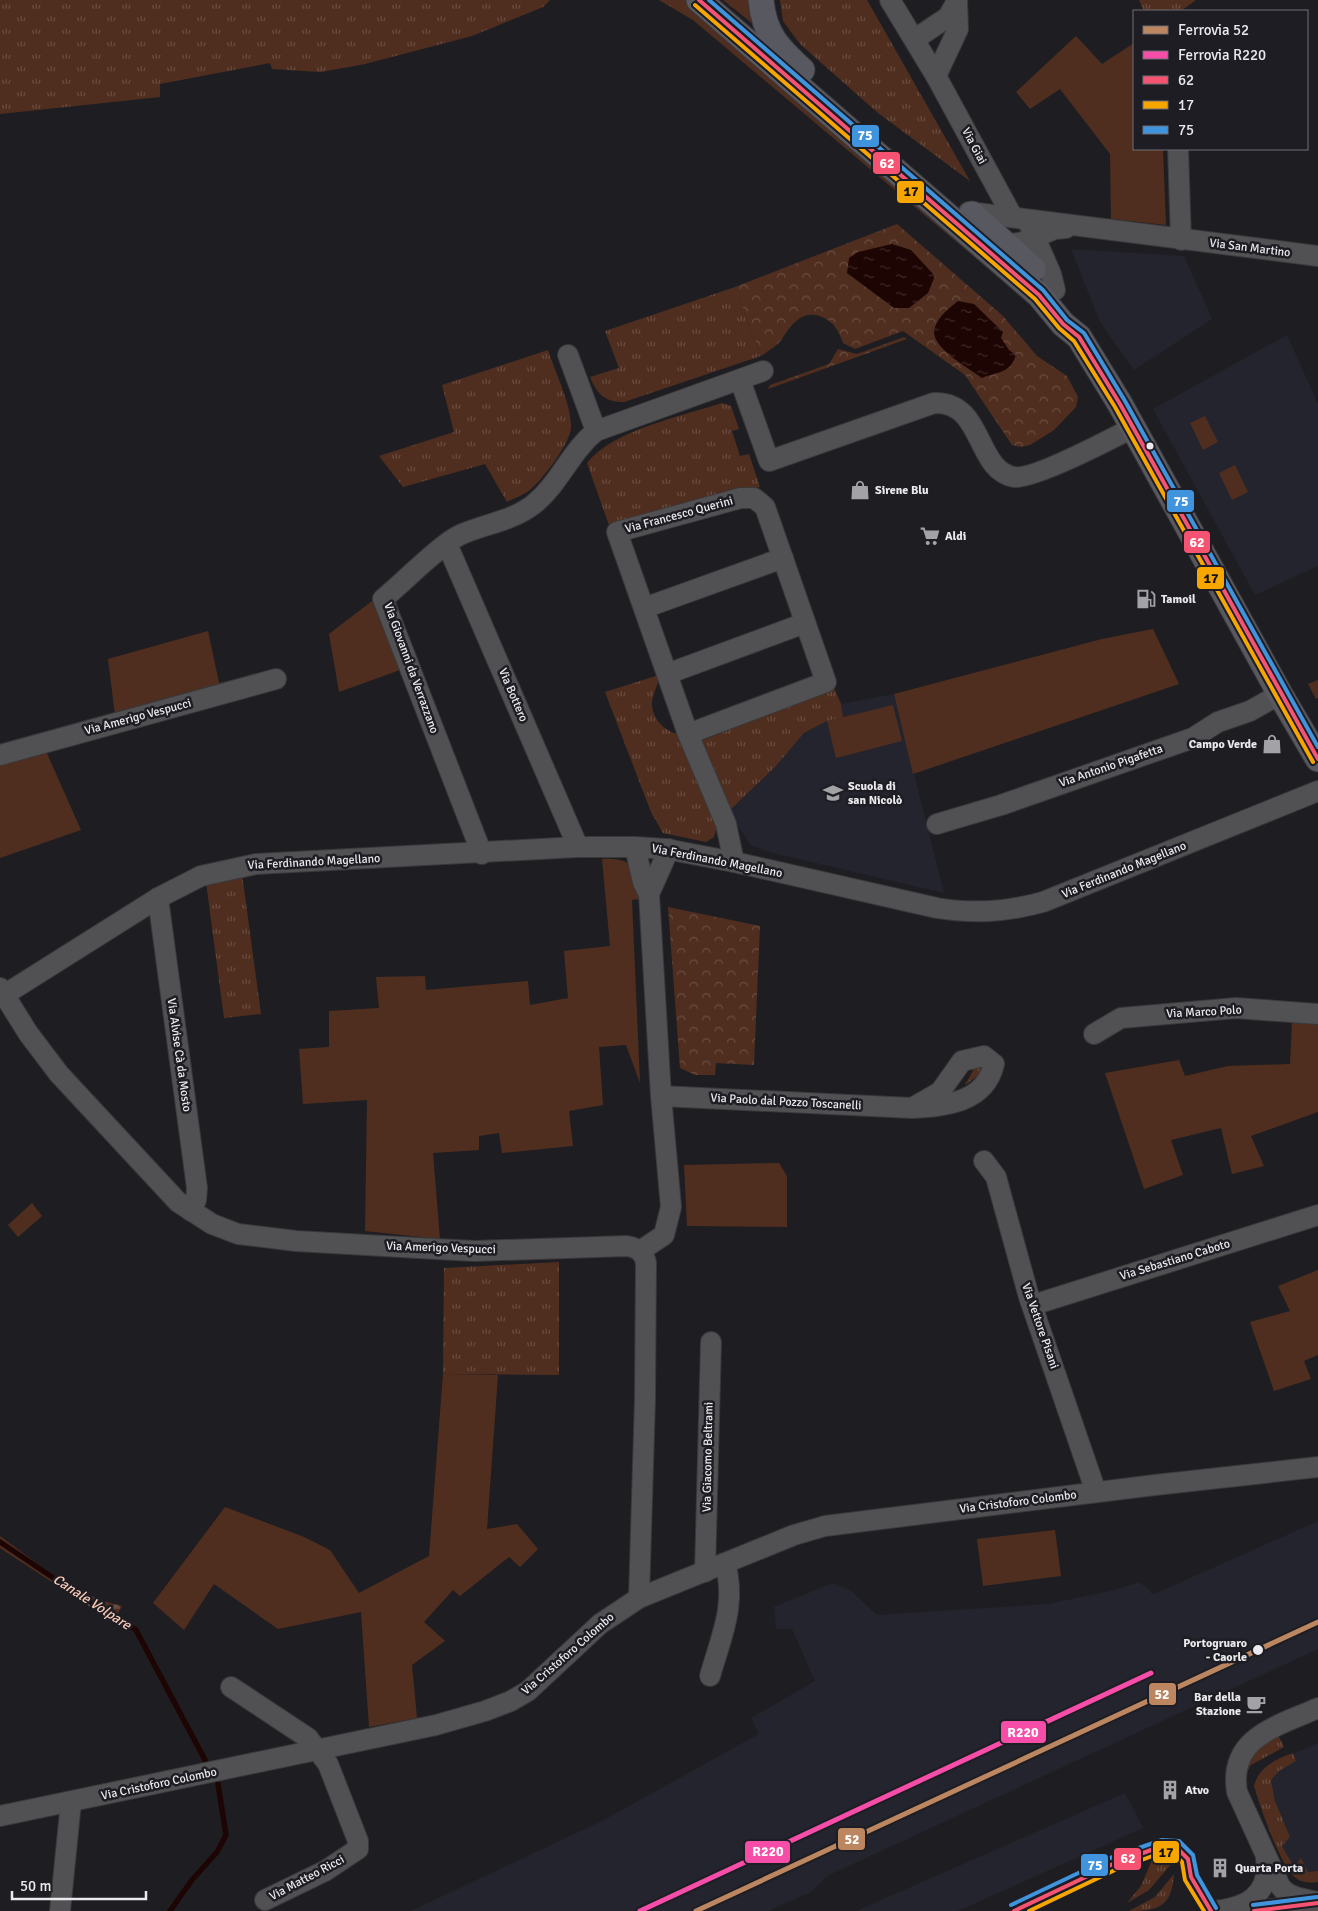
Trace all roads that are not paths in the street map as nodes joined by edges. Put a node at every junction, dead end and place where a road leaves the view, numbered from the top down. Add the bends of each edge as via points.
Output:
1 (699, 0) edge
2 (761, 0) edge
3 (890, 0) edge
4 (957, 1) edge
5 (915, 39) junction
6 (936, 76) junction
7 (866, 146) junction
8 (1178, 150) edge
9 (969, 212) junction
10 (1019, 217) junction
11 (1078, 227) junction
12 (1034, 237) junction
13 (1181, 240) junction
14 (1008, 244) junction
15 (1318, 256) edge
16 (1047, 264) junction
17 (1055, 290) junction
18 (1079, 337) junction
19 (568, 355) dead end
20 (763, 371) dead end
21 (740, 380) junction
22 (1134, 428) junction
23 (596, 431) junction
24 (447, 544) junction
25 (783, 558) junction
26 (644, 608) junction
27 (805, 623) junction
28 (667, 674) junction
29 (276, 679) dead end
30 (1280, 694) junction
31 (688, 734) junction
32 (0, 755) edge
33 (1318, 759) edge
34 (1318, 791) edge
35 (937, 824) dead end
36 (635, 846) junction
37 (578, 847) junction
38 (668, 850) junction
39 (482, 854) junction
40 (734, 862) junction
41 (649, 894) junction
42 (158, 898) junction
43 (2, 992) edge
44 (1318, 1014) edge
45 (1094, 1034) dead end
46 (660, 1096) junction
47 (912, 1108) dead end
48 (984, 1161) dead end
49 (191, 1211) junction
50 (1318, 1215) edge
51 (640, 1251) junction
52 (1032, 1305) junction
53 (711, 1342) dead end
54 (1318, 1467) edge
55 (1096, 1492) junction
56 (725, 1563) junction
57 (705, 1572) junction
58 (639, 1598) junction
59 (710, 1676) dead end
60 (231, 1686) dead end
61 (1318, 1708) edge
62 (318, 1750) junction
63 (71, 1802) junction
64 (0, 1816) edge
65 (1266, 1856) junction
66 (265, 1900) dead end
67 (1318, 1903) edge
68 (1247, 1910) edge
69 (60, 1911) edge
70 (1213, 1911) edge

1 - 7 main road
2 - 9 main road via 769,34 780,50
3 - 5 street, Via Giai
4 - 5 street via 948,17
4 - 6 street via 958,29
5 - 6 street, Via Giai
6 - 10 street, Via Giai
7 - 14 street via 888,154 999,246
7 - 18 main road via 1038,295
8 - 13 street
9 - 10 street, Via San Martino
9 - 14 main road
10 - 11 street, Via San Martino
10 - 12 street, Via Giai
11 - 12 street, Via San Martino via 1055,229
11 - 13 street, Via San Martino
11 - 16 street via 1051,249
12 - 14 street, Via San Martino
12 - 16 street, Via Giai
13 - 15 street, Via San Martino
14 - 17 main road
16 - 17 street
17 - 18 main road via 1073,310
18 - 22 main road
19 - 23 street
20 - 21 street, Via Giovanni da Verrazzano
21 - 22 street via 770,461 934,403 952,405 962,411 994,462 1003,473 1015,477 1042,470
21 - 23 street, Via Giovanni da Verrazzano
22 - 30 main road
23 - 24 street, Via Giovanni da Verrazzano via 578,448 534,504
24 - 37 street, Via Bottero
24 - 39 street, Via Giovanni da Verrazzano via 384,599
25 - 26 street
25 - 26 street, Via Francesco Querini via 765,507 754,498 741,498 617,532
25 - 27 street, Via Francesco Querini
26 - 28 street, Via Francesco Querini
27 - 28 street
27 - 31 street, Via Francesco Querini via 826,682
28 - 31 street, Via Francesco Querini
29 - 32 street, Via Amerigo Vespucci
30 - 33 main road
30 - 35 street, Via Antonio Pigafetta via 1250,711 1218,722 1193,738
31 - 40 street, Via Francesco Querini via 726,824
34 - 40 street, Via Ferdinando Magellano via 1043,902 1000,912 937,908
36 - 37 street, Via Ferdinando Magellano
36 - 38 street, Via Ferdinando Magellano
36 - 41 street
37 - 39 street, Via Ferdinando Magellano
38 - 40 street, Via Ferdinando Magellano
38 - 41 street
39 - 42 street, Via Ferdinando Magellano via 256,864 201,876
41 - 46 street
42 - 43 street, Via Ferdinando Magellano
42 - 49 street, Via Alvise Cà da Mosto via 197,1188
43 - 49 street, Via Amerigo Vespucci via 58,1074 178,1202
44 - 45 street, Via Marco Polo via 1236,1008 1121,1018
46 - 47 street, Via Paolo dal Pozzo Toscanelli
46 - 51 street via 671,1207 664,1235
48 - 52 street, Via Vettore Pisani via 996,1177
49 - 51 street, Via Amerigo Vespucci via 238,1234 296,1241 476,1251 627,1246
50 - 52 street, Via Sebastiano Caboto
51 - 58 street via 645,1256 646,1273
52 - 55 street, Via Vettore Pisani
53 - 57 street, Via Giacomo Beltrami
54 - 55 street, Via Cristoforo Colombo
55 - 56 street, Via Cristoforo Colombo via 825,1526
56 - 57 street, Via Cristoforo Colombo
56 - 59 street via 730,1610
57 - 58 street, Via Cristoforo Colombo
58 - 62 street, Via Cristoforo Colombo via 600,1624 528,1691 511,1701 436,1725
60 - 62 street via 308,1738
61 - 65 street via 1259,1735 1248,1743 1238,1761 1236,1792
62 - 63 street, Via Cristoforo Colombo
62 - 66 street, Via Matteo Ricci via 328,1764 358,1841 358,1849 325,1871
63 - 64 street, Via Cristoforo Colombo
63 - 69 street
65 - 67 street via 1285,1892
65 - 68 street via 1268,1871
67 - 68 street
68 - 70 street

